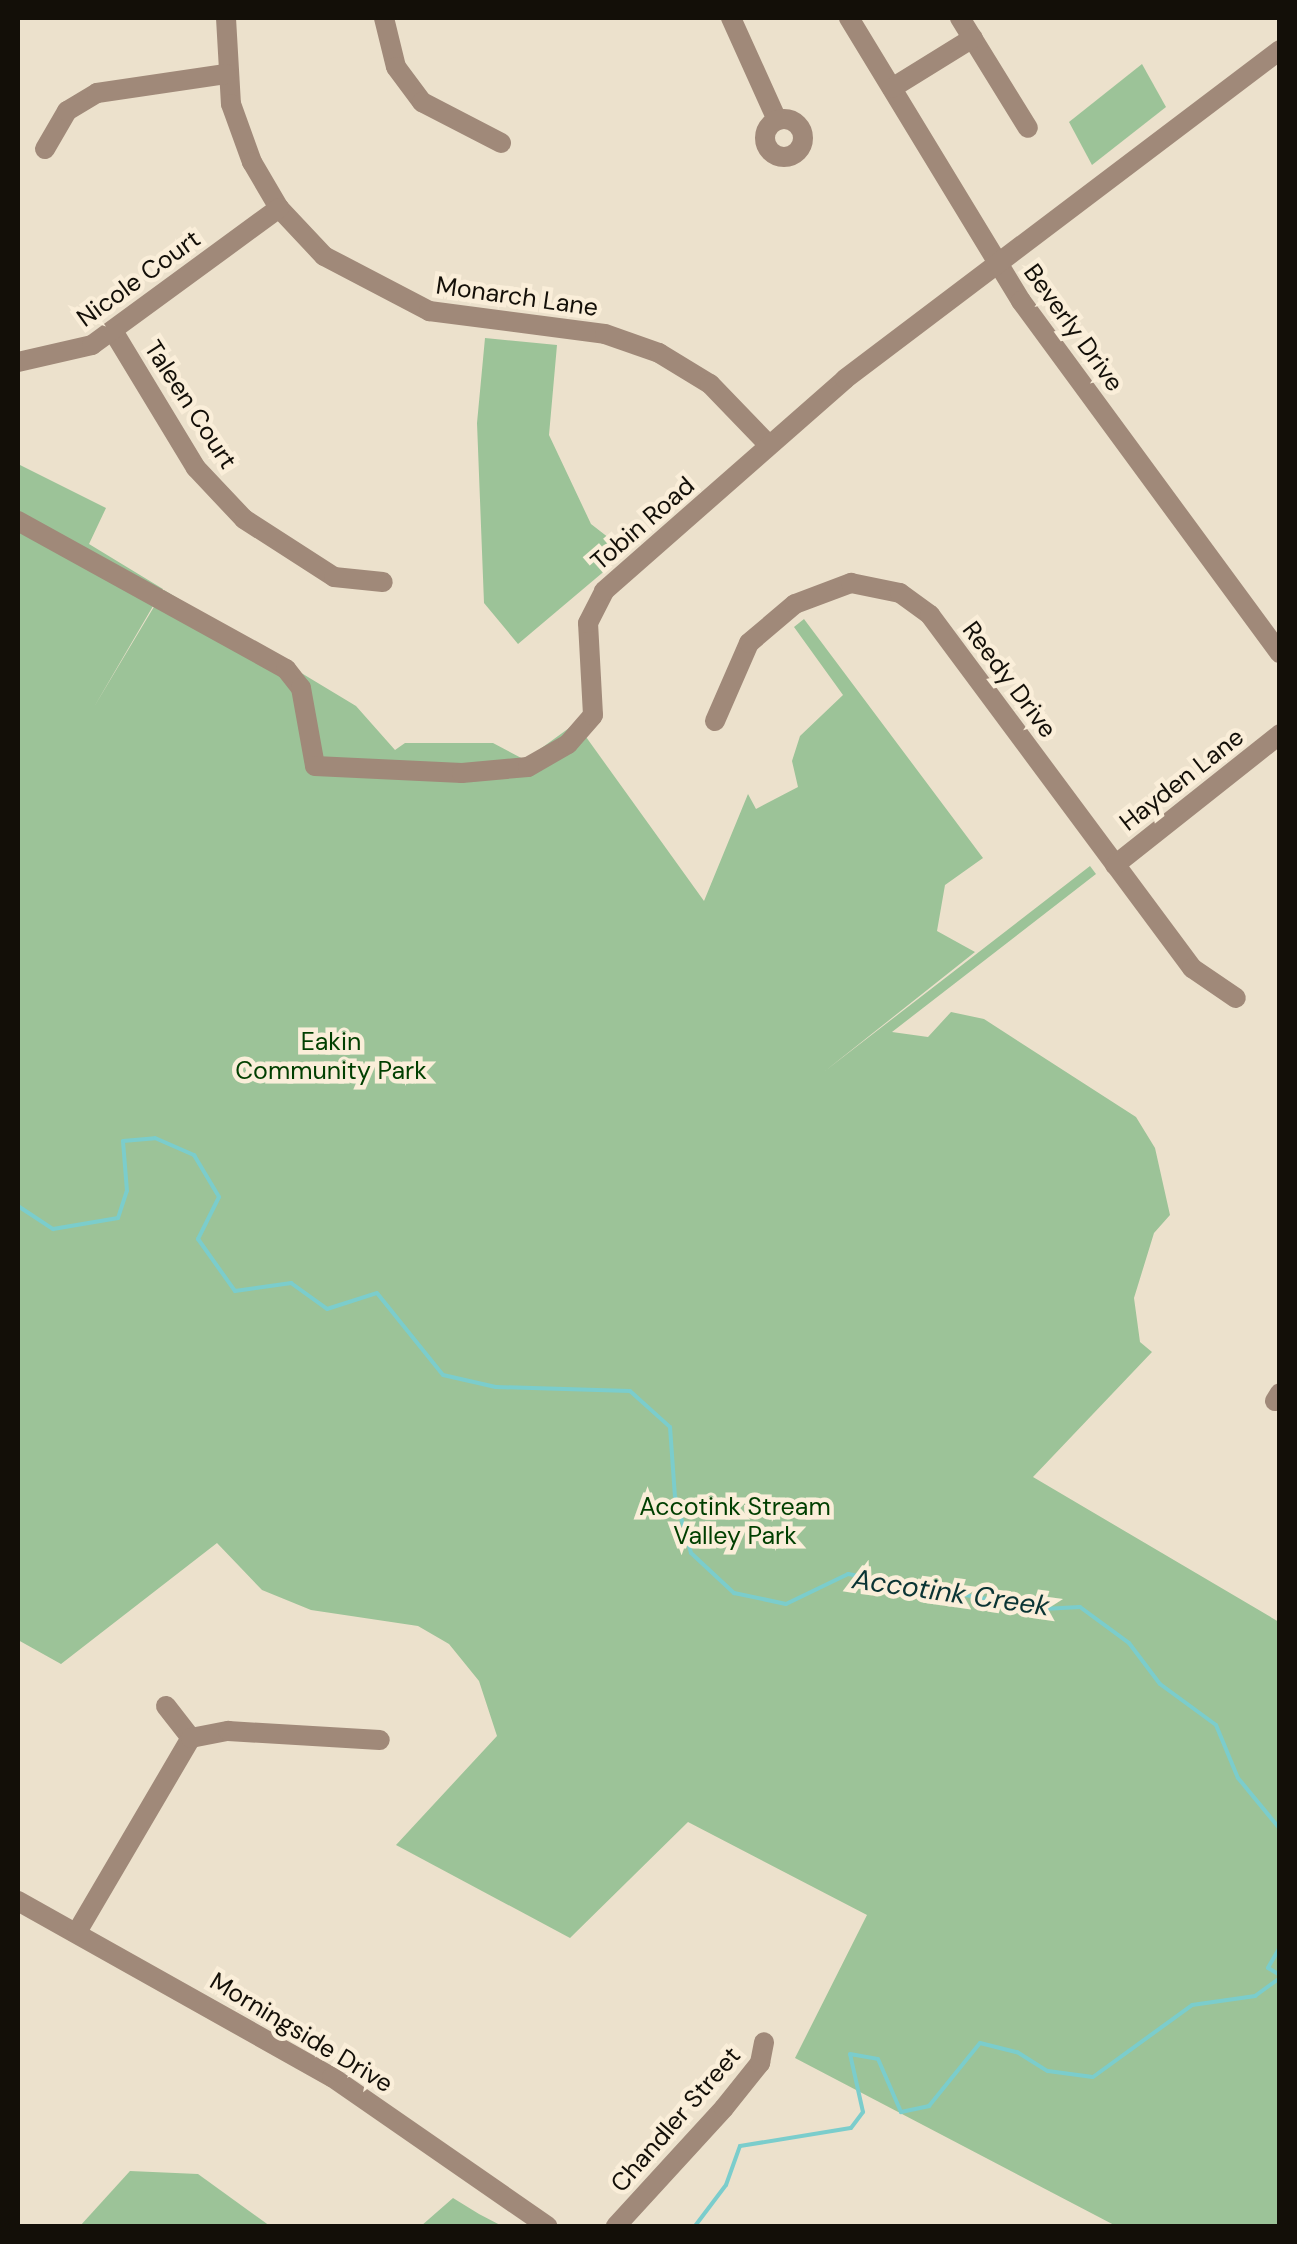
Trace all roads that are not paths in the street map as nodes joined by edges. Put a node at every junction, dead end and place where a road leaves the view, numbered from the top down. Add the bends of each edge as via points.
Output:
1 (226, 18) edge
2 (384, 18) edge
3 (730, 18) edge
4 (848, 18) edge
5 (960, 18) edge
6 (972, 38) junction
7 (1280, 50) edge
8 (226, 74) junction
9 (892, 88) junction
10 (777, 120) dead end
11 (1028, 128) dead end
12 (500, 143) dead end
13 (45, 148) dead end
14 (279, 208) junction
15 (997, 264) junction
16 (113, 331) junction
17 (18, 362) edge
18 (768, 444) junction
19 (18, 521) edge
20 (383, 582) dead end
21 (1280, 653) edge
22 (715, 722) dead end
23 (1280, 734) edge
24 (1115, 865) junction
25 (1236, 998) dead end
26 (166, 1706) dead end
27 (192, 1738) junction
28 (380, 1740) dead end
29 (18, 1901) edge
30 (77, 1932) junction
31 (764, 2042) dead end
32 (547, 2226) edge
33 (616, 2226) edge

1 - 8 street, Monarch Lane
2 - 12 street via 396,67 422,102
3 - 10 street
4 - 9 street, Beverly Drive
5 - 6 street
6 - 9 street
6 - 11 street
7 - 15 street, Tobin Road
8 - 13 street via 96,93 67,111
8 - 14 street, Monarch Lane via 240,134
9 - 15 street, Beverly Drive
14 - 16 street, Nicole Court
14 - 18 street, Monarch Lane via 324,256 402,302 462,319 605,334 659,353 710,384
15 - 18 street, Tobin Road
15 - 21 street, Beverly Drive
16 - 17 street, Nicole Court via 73,354
16 - 20 street, Taleen Court via 196,468 244,519 334,577
18 - 19 street, Tobin Road via 604,591 588,623 593,715 568,744 505,773 315,766 301,688 286,669
22 - 24 street, Reedy Drive via 750,642 796,604 852,583 900,593 930,615
23 - 24 street, Hayden Lane
24 - 25 street, Reedy Drive via 1192,968
26 - 27 street
27 - 28 street via 228,1731
27 - 30 street
29 - 30 street, Morningside Drive
30 - 32 street, Morningside Drive via 332,2077
31 - 33 street, Chandler Street via 760,2063 724,2108

